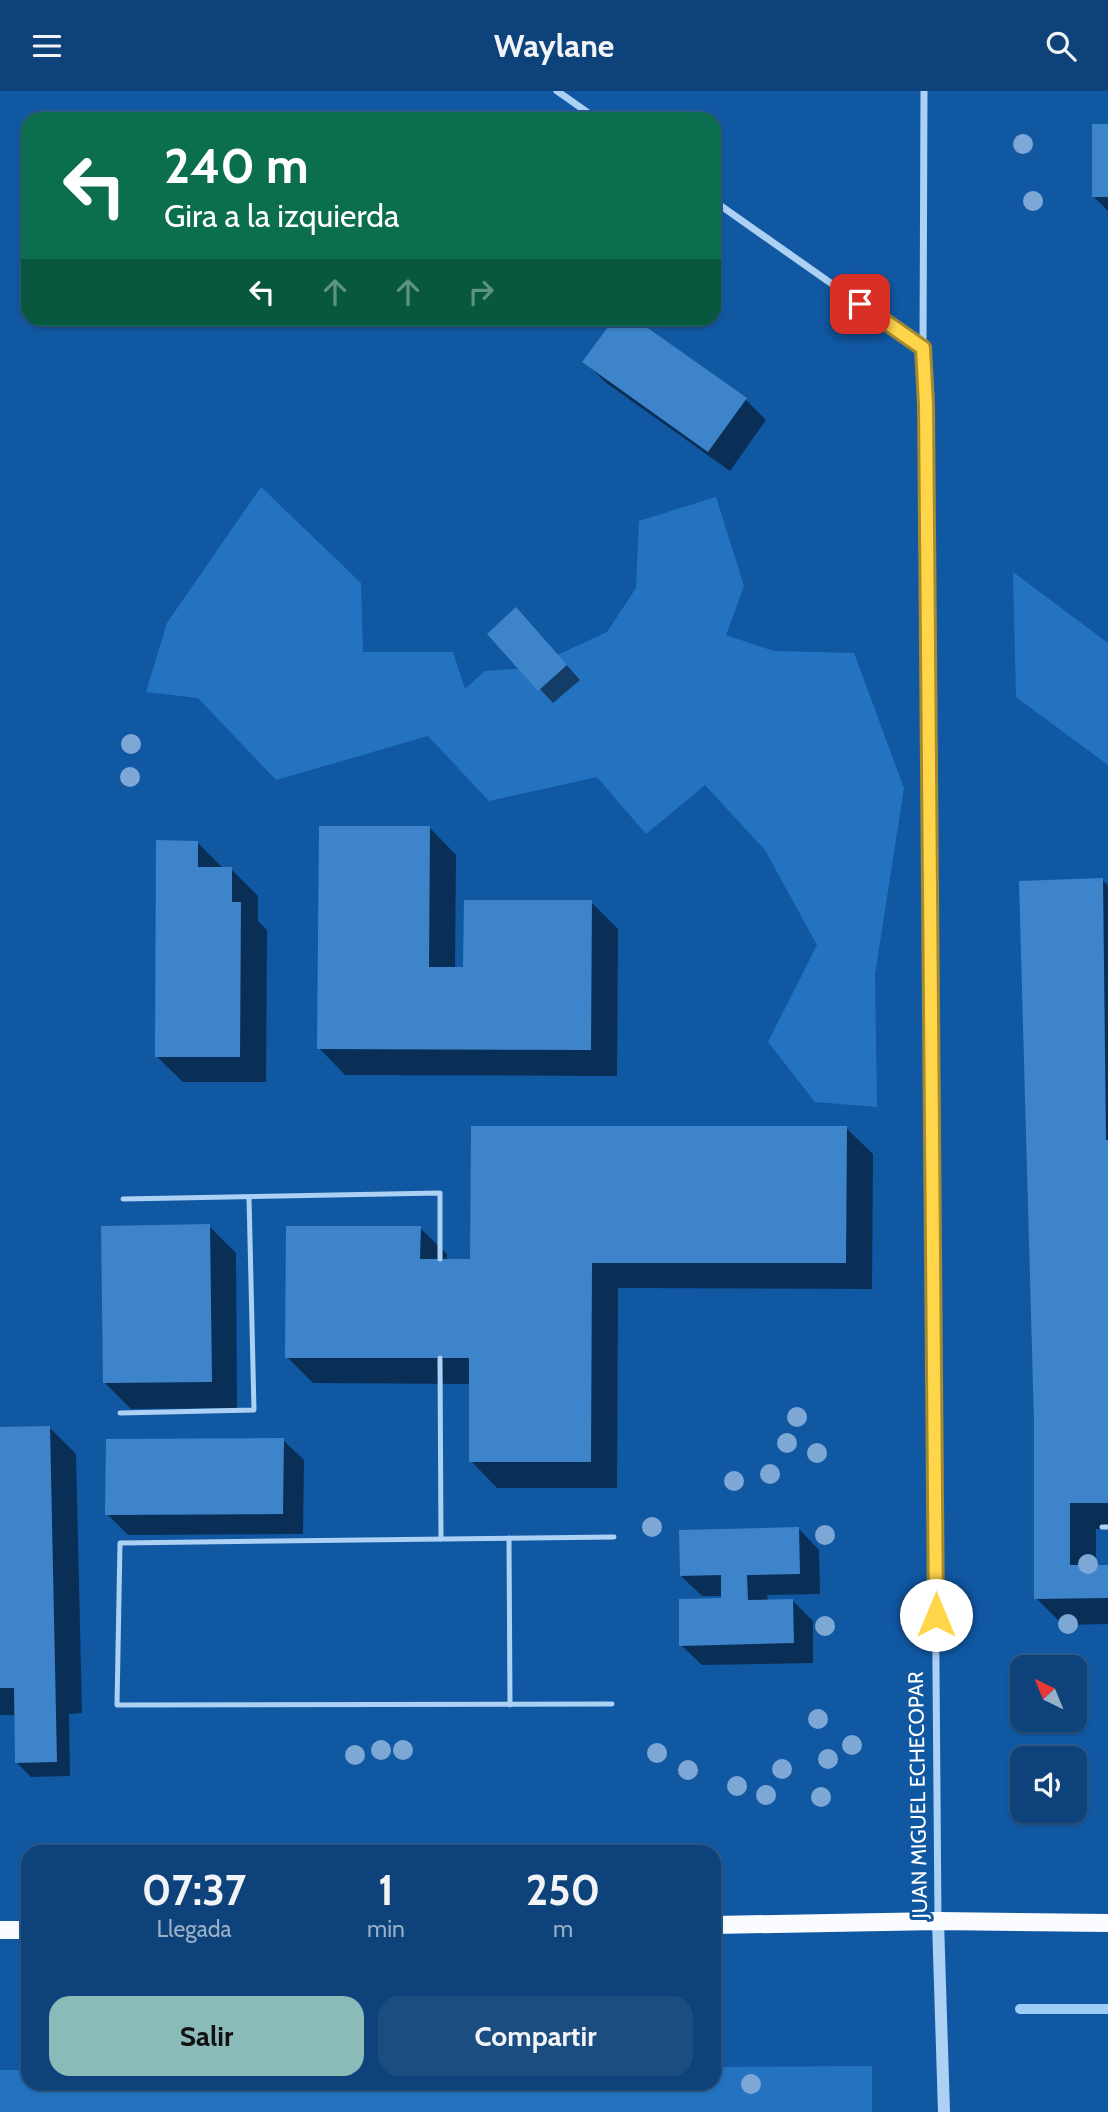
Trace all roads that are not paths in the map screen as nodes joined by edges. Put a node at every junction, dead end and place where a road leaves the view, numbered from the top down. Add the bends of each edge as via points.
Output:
1 (557, 91) edge
2 (924, 91) edge
3 (587, 112) edge
4 (721, 206) edge
5 (923, 348) junction
6 (249, 1197) junction
7 (124, 1199) dead end
8 (440, 1259) dead end
9 (440, 1358) dead end
10 (120, 1413) dead end
11 (614, 1537) dead end
12 (509, 1538) junction
13 (441, 1539) junction
14 (612, 1704) dead end
15 (510, 1705) junction
16 (939, 1921) junction
17 (1108, 1923) edge
18 (721, 1925) edge
19 (0, 1930) edge
20 (21, 1930) edge
21 (944, 2112) edge

1 - 3 street
2 - 5 street, JUAN MIGUEL ECHECOPAR
4 - 5 street
5 - 16 street, JUAN MIGUEL ECHECOPAR
6 - 7 lane
6 - 8 lane via 440,1193
6 - 10 lane via 254,1411
9 - 13 lane
11 - 12 lane
12 - 13 lane
12 - 15 lane
13 - 15 lane via 120,1543 117,1705
14 - 15 lane
16 - 17 main road
16 - 18 main road
16 - 21 street, JUAN MIGUEL ECHECOPAR
19 - 20 main road

